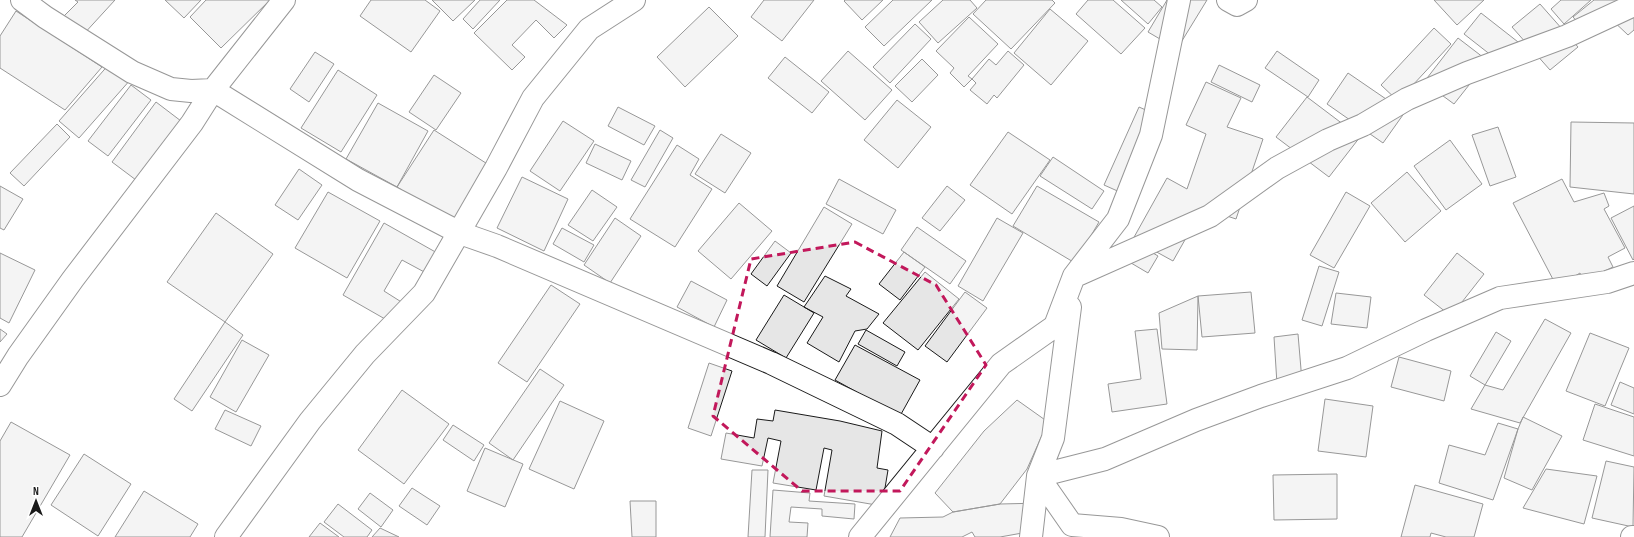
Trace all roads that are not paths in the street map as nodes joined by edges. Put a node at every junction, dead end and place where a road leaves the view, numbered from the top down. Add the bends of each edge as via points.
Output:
1 (22, 0) edge
2 (284, 0) edge
3 (634, 0) edge
4 (1180, 0) edge
5 (1228, 0) edge
6 (1246, 0) edge
7 (1634, 5) edge
8 (213, 90) junction
9 (460, 233) junction
10 (1634, 273) edge
11 (1074, 276) junction
12 (0, 385) edge
13 (933, 448) junction
14 (1038, 476) junction
15 (226, 537) edge
16 (860, 537) edge
17 (1031, 537) edge
18 (1158, 537) edge

1 - 8 street via 132,72 171,89
2 - 8 street
3 - 9 street via 589,29 533,98
4 - 11 street via 1151,136 1118,219
5 - 6 street via 1237,5
7 - 11 street via 1567,36 1467,73 1408,99 1364,125 1328,140 1277,168 1210,216
8 - 9 street via 358,180
8 - 12 street via 192,123 73,279
9 - 13 street via 497,246 771,363 897,424
9 - 15 street via 424,293 365,354 310,421
10 - 14 street via 1607,282 1500,298 1347,368 1196,420 1105,459
11 - 13 street via 1055,326 1001,364
11 - 14 street via 1053,438
13 - 16 street
14 - 17 street
14 - 18 street via 1072,525 1121,529

